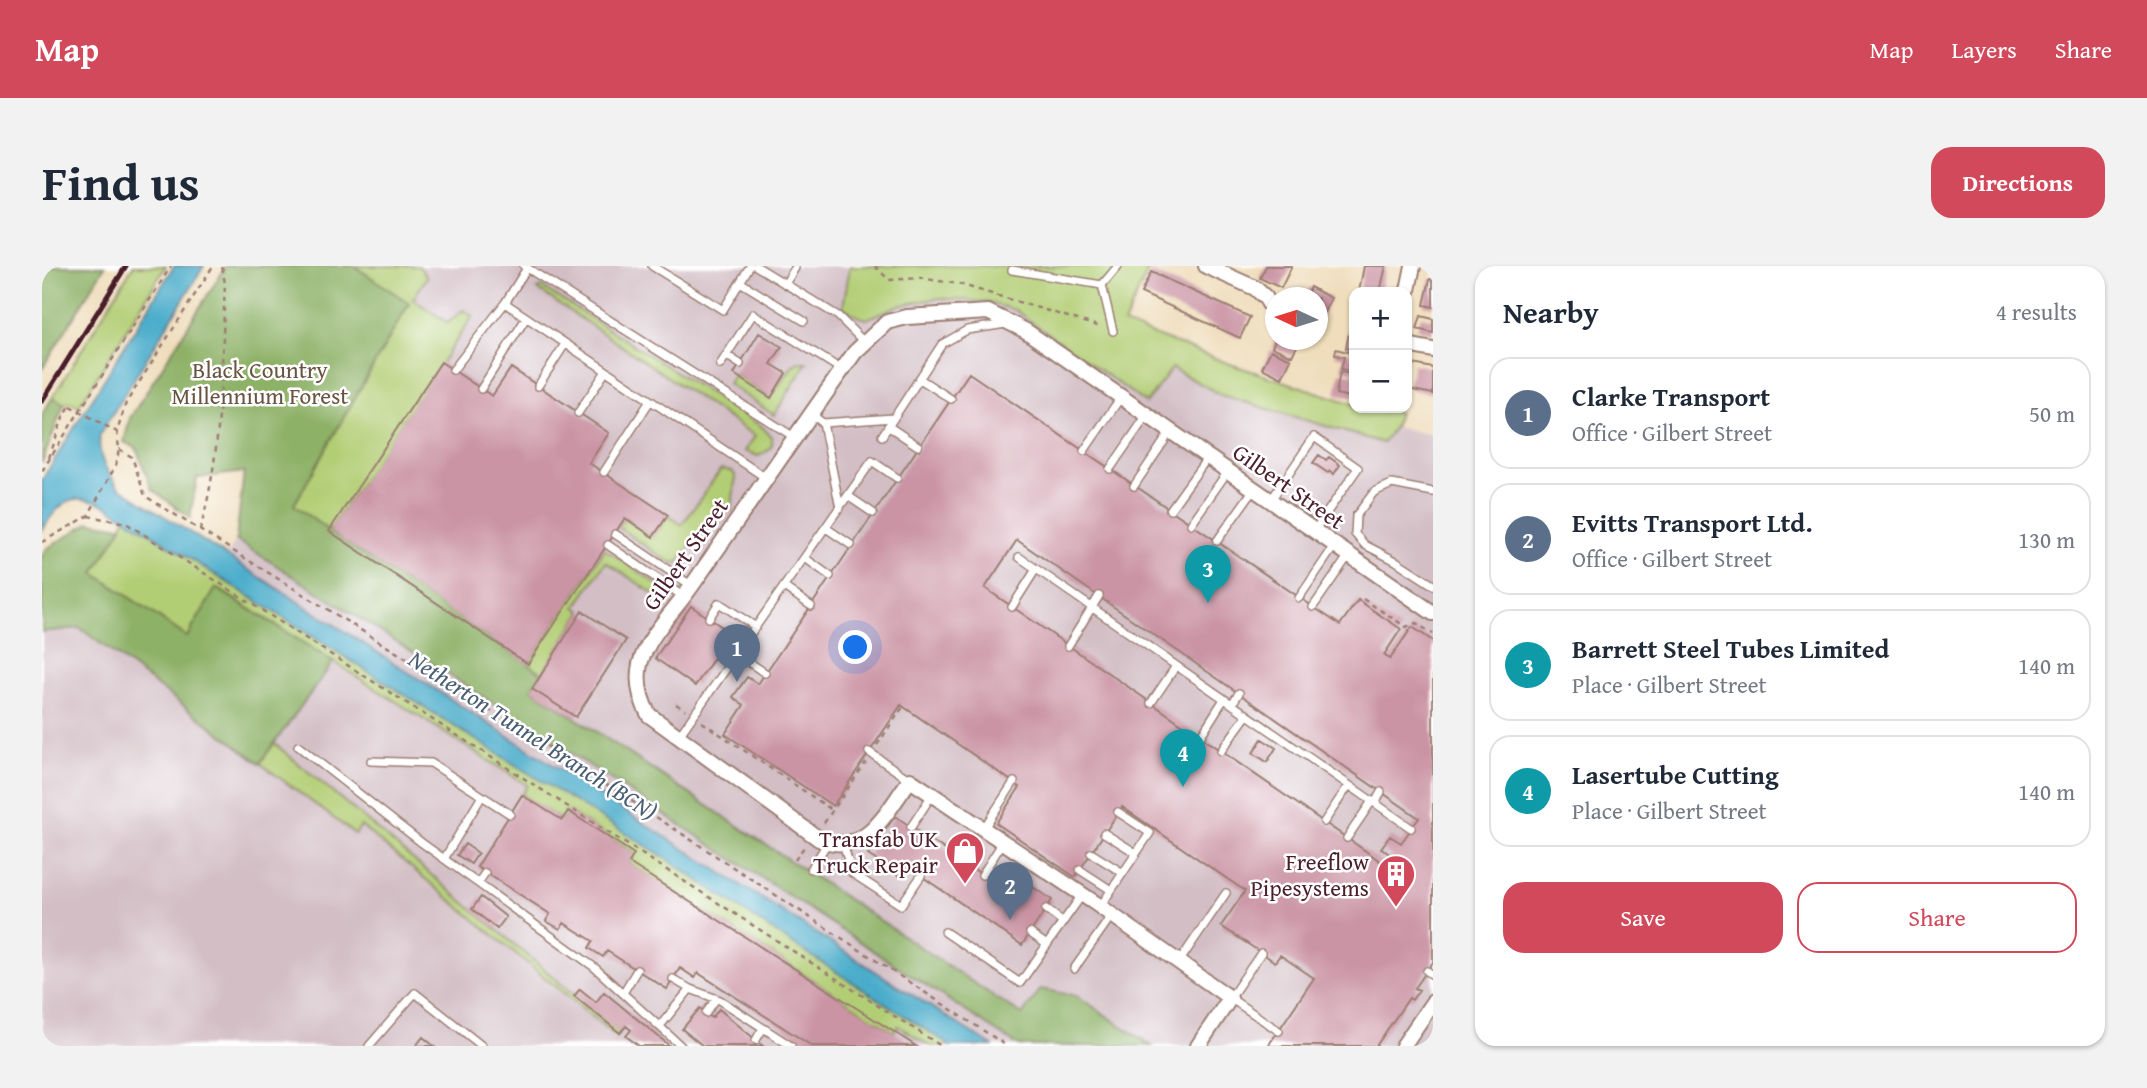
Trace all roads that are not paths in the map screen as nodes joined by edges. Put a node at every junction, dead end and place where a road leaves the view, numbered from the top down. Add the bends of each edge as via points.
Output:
1 (540, 266) edge
2 (652, 266) edge
3 (750, 266) edge
4 (756, 266) edge
5 (1118, 266) edge
6 (1206, 266) edge
7 (1413, 266) edge
8 (525, 267) edge
9 (795, 268) dead end
10 (1012, 270) dead end
11 (1232, 271) edge
12 (539, 276) junction
13 (740, 282) junction
14 (785, 284) junction
15 (1102, 285) junction
16 (1409, 287) edge
17 (1265, 297) edge
18 (505, 303) junction
19 (526, 318) junction
20 (804, 321) dead end
21 (1012, 324) junction
22 (1113, 331) dead end
23 (864, 343) junction
24 (565, 344) junction
25 (1412, 346) edge
26 (1433, 349) edge
27 (726, 355) junction
28 (740, 364) dead end
29 (720, 365) dead end
30 (453, 370) dead end
31 (842, 370) junction
32 (606, 371) junction
33 (920, 379) junction
34 (537, 386) dead end
35 (481, 389) dead end
36 (1121, 397) junction
37 (950, 399) dead end
38 (650, 401) junction
39 (578, 413) dead end
40 (810, 414) junction
41 (1147, 415) junction
42 (893, 418) junction
43 (823, 424) junction
44 (888, 426) junction
45 (1171, 431) junction
46 (882, 436) dead end
47 (794, 437) junction
48 (918, 446) dead end
49 (1084, 452) dead end
50 (1208, 457) junction
51 (1110, 469) dead end
52 (1228, 471) junction
53 (604, 472) dead end
54 (766, 478) junction
55 (897, 478) dead end
56 (1135, 486) dead end
57 (1254, 489) junction
58 (1433, 492) edge
59 (848, 496) junction
60 (1271, 501) junction
61 (840, 508) junction
62 (1170, 510) dead end
63 (873, 513) dead end
64 (1192, 524) dead end
65 (825, 528) junction
66 (1314, 531) junction
67 (615, 534) dead end
68 (1217, 541) dead end
69 (608, 545) dead end
70 (852, 545) dead end
71 (1335, 545) junction
72 (1349, 555) junction
73 (1019, 557) dead end
74 (804, 558) junction
75 (1036, 569) junction
76 (830, 576) dead end
77 (1433, 585) edge
78 (784, 587) junction
79 (688, 592) junction
80 (1099, 596) dead end
81 (1299, 598) dead end
82 (811, 606) dead end
83 (1012, 607) dead end
84 (1313, 607) dead end
85 (1092, 608) junction
86 (1433, 613) edge
87 (709, 618) dead end
88 (756, 627) junction
89 (1068, 646) dead end
90 (737, 654) junction
91 (1176, 666) junction
92 (765, 673) dead end
93 (1239, 693) dead end
94 (1228, 702) junction
95 (1151, 703) dead end
96 (1247, 715) junction
97 (679, 737) junction
98 (1200, 737) dead end
99 (298, 746) dead end
100 (1221, 751) dead end
101 (870, 753) road end
102 (372, 761) dead end
103 (910, 780) junction
104 (1014, 782) dead end
105 (1349, 785) junction
106 (1381, 792) dead end
107 (932, 795) junction
108 (482, 796) junction
109 (1373, 802) junction
110 (1118, 812) dead end
111 (510, 814) dead end
112 (1324, 822) dead end
113 (911, 827) dead end
114 (1412, 828) dead end
115 (984, 829) junction
116 (1104, 833) dead end
117 (1348, 838) dead end
118 (828, 842) junction
119 (1003, 842) junction
120 (843, 844) junction
121 (1091, 853) dead end
122 (1136, 853) junction
123 (444, 859) junction
124 (811, 869) dead end
125 (1080, 870) dead end
126 (485, 873) dead end
127 (1123, 873) junction
128 (982, 875) dead end
129 (921, 876) dead end
130 (478, 883) junction
131 (1111, 890) junction
132 (1226, 893) dead end
133 (1082, 895) junction
134 (1046, 909) dead end
135 (1106, 911) junction
136 (1063, 922) junction
137 (945, 932) dead end
138 (1030, 933) dead end
139 (1047, 945) junction
140 (1261, 953) dead end
141 (1179, 962) junction
142 (1074, 969) dead end
143 (637, 970) dead end
144 (673, 979) dead end
145 (690, 989) junction
146 (623, 993) junction
147 (1230, 998) junction
148 (716, 999) junction
149 (1433, 1002) edge
150 (706, 1013) dead end
151 (660, 1026) junction
152 (764, 1028) junction
153 (1279, 1031) dead end
154 (755, 1040) dead end
155 (369, 1046) edge
156 (482, 1046) edge
157 (681, 1046) edge
158 (792, 1046) edge
159 (1198, 1046) edge
160 (1403, 1046) edge

1 - 12 lane
2 - 13 lane via 723,310
3 - 13 lane
4 - 14 lane
5 - 15 lane
6 - 11 street
7 - 16 street
8 - 12 lane
8 - 18 lane
9 - 14 lane
10 - 15 lane
11 - 17 street
12 - 47 lane
13 - 20 lane
14 - 23 lane via 838,316
15 - 22 lane
18 - 19 lane
18 - 30 lane
19 - 24 lane
19 - 35 lane
21 - 23 street, Gilbert Street via 988,312 907,317 887,322
21 - 33 lane via 967,330 942,344
21 - 36 street, Gilbert Street
23 - 31 street, Gilbert Street
24 - 32 lane
24 - 34 lane
25 - 26 street
27 - 28 lane
27 - 29 lane
27 - 31 lane via 752,314
31 - 40 street, Gilbert Street
32 - 38 lane
32 - 39 lane
33 - 37 lane
33 - 42 lane
36 - 41 street, Gilbert Street
36 - 49 lane
38 - 53 lane
38 - 54 lane
40 - 43 lane
40 - 47 street, Gilbert Street
41 - 45 street, Gilbert Street
41 - 51 lane
42 - 43 lane
42 - 44 lane
43 - 61 lane
44 - 46 lane
44 - 48 lane
45 - 50 street, Gilbert Street
45 - 56 lane
47 - 54 street, Gilbert Street
50 - 52 street, Gilbert Street
50 - 62 lane
52 - 57 street, Gilbert Street
52 - 64 lane
54 - 79 street, Gilbert Street
55 - 59 lane via 873,461
57 - 60 street, Gilbert Street
57 - 68 lane
58 - 77 lane via 1392,484 1374,492 1356,516 1355,534 1365,545
59 - 61 lane
59 - 63 lane
60 - 66 street, Gilbert Street
60 - 66 lane via 1314,437 1336,452 1358,468
61 - 65 lane
65 - 70 lane
65 - 74 lane
66 - 71 street, Gilbert Street
67 - 79 lane
69 - 79 lane
71 - 72 street, Gilbert Street
71 - 81 lane
72 - 84 lane
72 - 86 street, Gilbert Street
73 - 75 lane
74 - 76 lane
74 - 78 lane
75 - 83 lane
75 - 85 lane
78 - 82 lane
78 - 88 lane
79 - 97 street, Gilbert Street via 647,647 639,680 640,700 649,715
80 - 85 lane
85 - 89 lane
85 - 91 lane
87 - 88 lane via 719,603
88 - 90 lane
90 - 92 lane
90 - 97 lane
91 - 94 lane
91 - 95 lane
93 - 94 lane
94 - 96 lane
94 - 98 lane
96 - 100 lane
96 - 105 lane
97 - 118 street, Gilbert Street
99 - 123 lane
101 - 103 lane
102 - 108 lane via 431,763
103 - 107 street
103 - 120 street via 870,833
104 - 115 lane
105 - 109 lane
105 - 112 lane
106 - 109 lane
107 - 113 lane
107 - 115 street
108 - 111 lane
108 - 123 lane
109 - 114 lane
109 - 117 lane
110 - 122 lane via 1150,833
115 - 119 street
116 - 122 lane
118 - 120 street, Gilbert Street
118 - 124 lane
119 - 128 lane
119 - 133 street
120 - 129 lane via 852,873 901,905
121 - 127 lane
122 - 127 lane
123 - 130 lane
125 - 131 lane
126 - 130 lane
127 - 131 lane
130 - 146 lane
131 - 135 lane
132 - 141 lane
133 - 135 street
133 - 136 lane
134 - 136 lane
135 - 141 street
135 - 142 lane
136 - 139 lane
137 - 139 lane via 1020,983
138 - 139 lane
140 - 147 lane
141 - 147 street
143 - 146 lane
144 - 145 lane
145 - 148 lane
145 - 151 lane
146 - 151 lane
147 - 153 lane
147 - 159 street
148 - 150 lane
148 - 152 lane
149 - 160 street
151 - 157 lane
152 - 154 lane
152 - 158 lane
155 - 156 lane via 415,993

